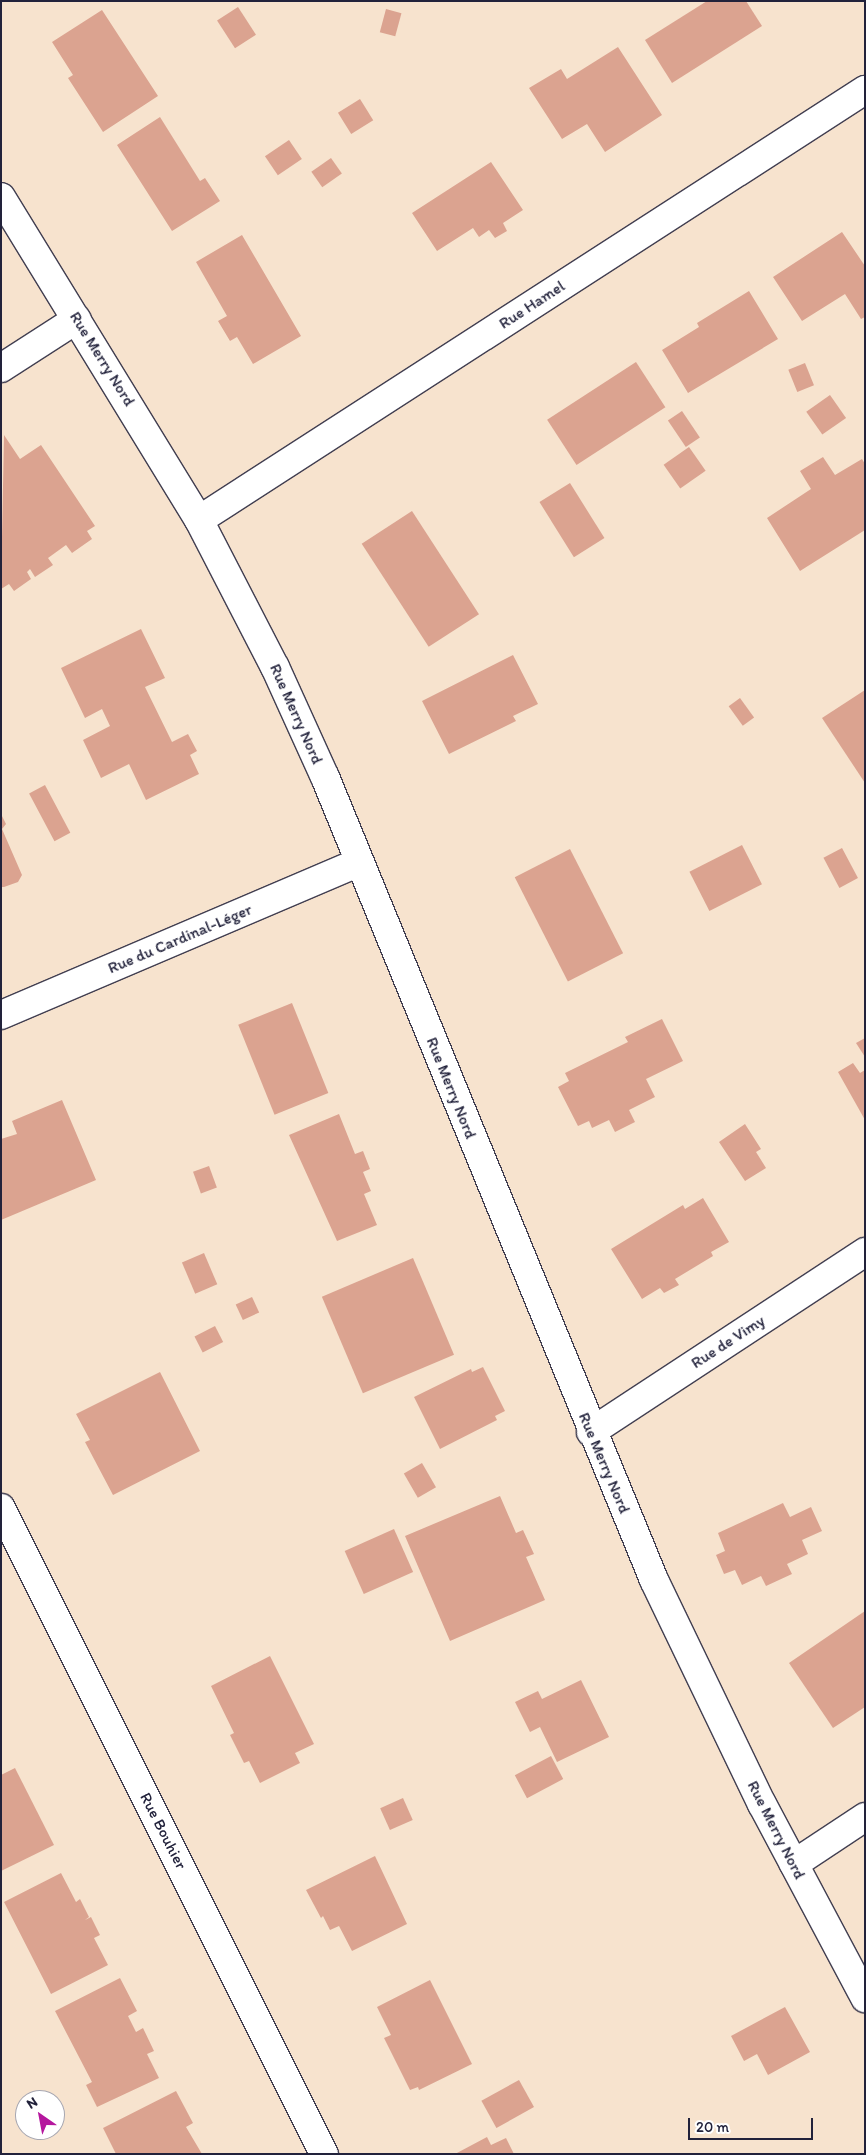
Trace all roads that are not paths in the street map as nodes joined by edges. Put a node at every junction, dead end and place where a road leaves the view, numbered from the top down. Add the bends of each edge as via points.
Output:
1 (865, 90) edge
2 (1, 197) edge
3 (77, 318) junction
4 (1, 368) edge
5 (200, 520) junction
6 (359, 862) junction
7 (1, 1015) edge
8 (865, 1252) edge
9 (591, 1432) junction
10 (1, 1508) edge
11 (865, 1817) edge
12 (794, 1864) junction
13 (865, 1998) edge
14 (324, 2154) edge

1 - 5 street, Rue Hamel
2 - 3 street, Rue Merry Nord
3 - 4 street
3 - 5 street, Rue Merry Nord
5 - 6 street, Rue Merry Nord via 275,667
6 - 7 street, Rue du Cardinal-Léger
6 - 9 street, Rue Merry Nord
8 - 9 street, Rue de Vimy
9 - 12 street, Rue Merry Nord via 654,1580
10 - 14 street, Rue Bouhier
11 - 12 street
12 - 13 street, Rue Merry Nord

